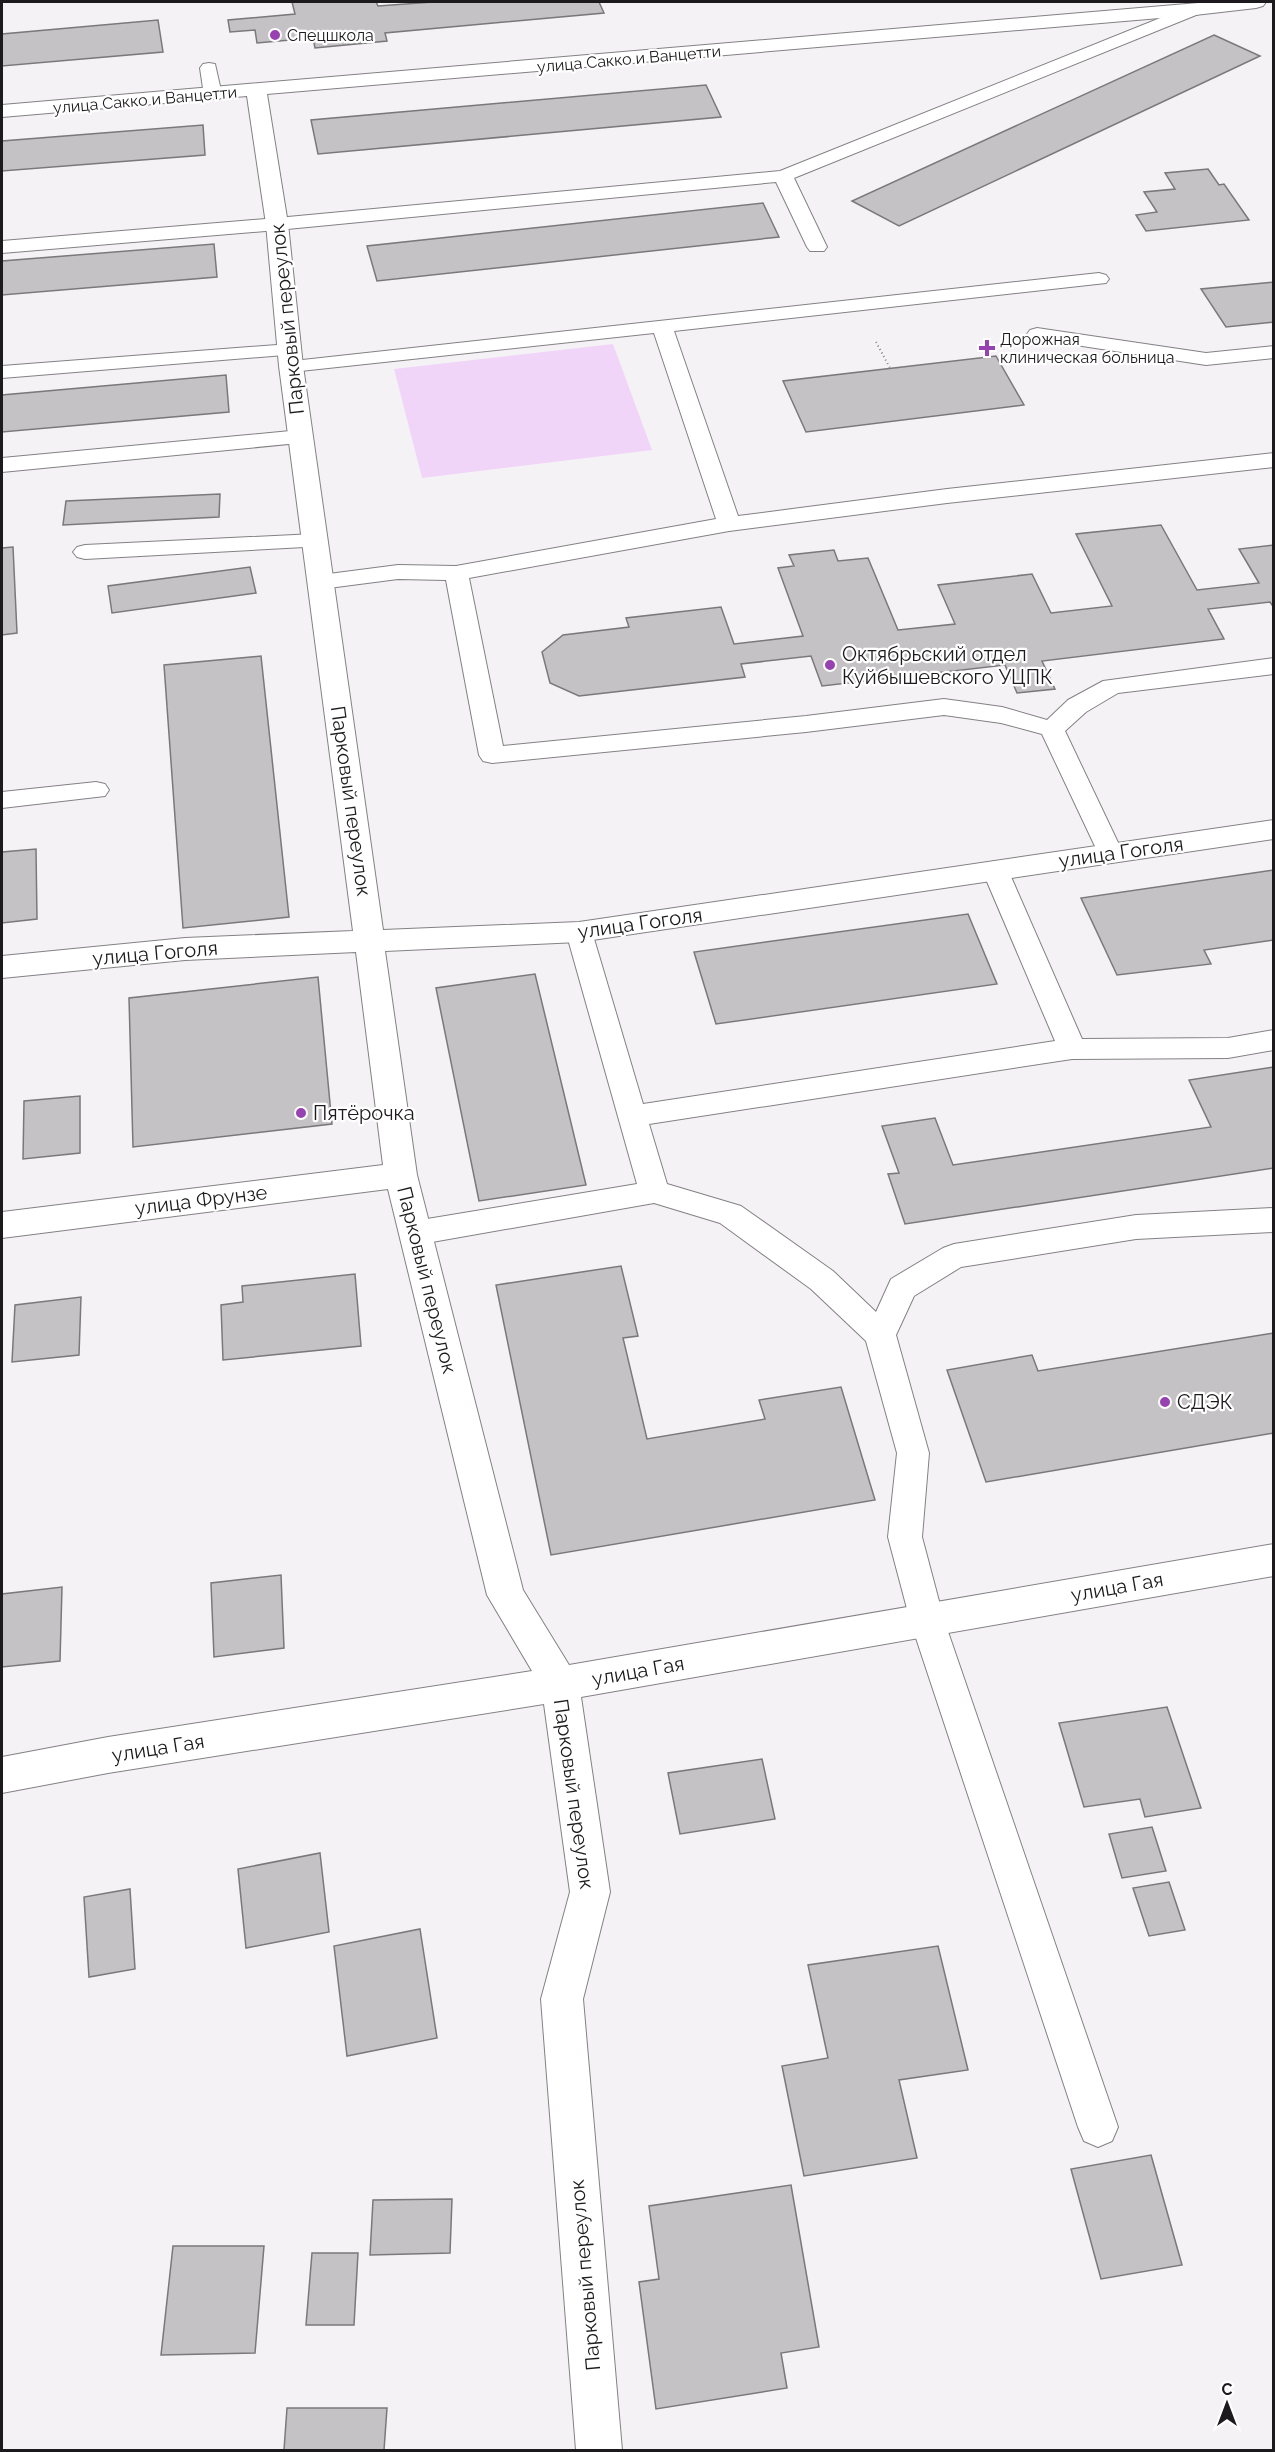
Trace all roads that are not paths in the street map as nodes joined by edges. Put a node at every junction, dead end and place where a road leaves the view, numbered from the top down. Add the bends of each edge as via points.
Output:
1 (1256, 2) edge
2 (1195, 9) junction
3 (209, 68) dead end
4 (256, 91) junction
5 (213, 95) junction
6 (2, 111) edge
7 (783, 176) junction
8 (277, 224) junction
9 (2, 247) edge
10 (817, 247) dead end
11 (1100, 279) dead end
12 (662, 325) junction
13 (1037, 334) dead end
14 (1274, 352) edge
15 (290, 358) junction
16 (2, 372) edge
17 (301, 436) junction
18 (1274, 460) edge
19 (2, 465) edge
20 (729, 524) junction
21 (315, 541) junction
22 (85, 552) dead end
23 (456, 573) junction
24 (321, 582) junction
25 (1274, 666) edge
26 (1052, 729) junction
27 (96, 790) dead end
28 (2, 800) edge
29 (1274, 829) edge
30 (1110, 853) junction
31 (995, 870) junction
32 (579, 932) junction
33 (370, 941) junction
34 (2, 967) edge
35 (1274, 1040) edge
36 (1072, 1049) junction
37 (632, 1116) junction
38 (401, 1175) junction
39 (654, 1192) junction
40 (1274, 1220) edge
41 (2, 1225) edge
42 (415, 1233) junction
43 (880, 1335) junction
44 (1274, 1560) edge
45 (927, 1620) junction
46 (560, 1684) junction
47 (2, 1775) edge
48 (1098, 2127) dead end
49 (599, 2451) edge

1 - 2 street, улица Сакко и Ванцетти
2 - 4 street, улица Сакко и Ванцетти
2 - 7 lane
3 - 5 lane
4 - 5 street, улица Сакко и Ванцетти
4 - 8 street, Парковый переулок
5 - 6 street, улица Сакко и Ванцетти
7 - 8 lane
7 - 10 lane
8 - 9 lane
8 - 15 street, Парковый переулок
11 - 12 lane
12 - 15 lane
12 - 20 lane
13 - 14 lane via 1206,359
15 - 16 lane
15 - 17 street, Парковый переулок
17 - 19 lane
17 - 21 street, Парковый переулок
18 - 20 lane
20 - 23 lane
21 - 22 lane
21 - 24 street, Парковый переулок
23 - 24 lane via 398,572
23 - 26 lane via 492,755 944,707 1002,715
24 - 33 street, Парковый переулок
25 - 26 lane via 1112,686 1077,706
26 - 30 lane
27 - 28 lane
29 - 30 street, улица Гоголя
30 - 31 street, улица Гоголя
31 - 32 street, улица Гоголя
31 - 36 lane
32 - 33 street, улица Гоголя
32 - 37 lane
33 - 34 street, улица Гоголя via 185,949
33 - 38 street, Парковый переулок
35 - 36 lane via 1228,1048
36 - 37 lane
37 - 39 lane
38 - 41 street, улица Фрунзе
38 - 42 street, Парковый переулок
39 - 42 lane
39 - 43 lane via 730,1214 822,1280
40 - 43 lane via 1136,1227 954,1256 903,1288
42 - 46 street, Парковый переулок via 506,1595
43 - 45 lane via 913,1453 905,1537
44 - 45 street, улица Гая
45 - 46 street, улица Гая
45 - 48 lane
46 - 47 street, улица Гая
46 - 49 street, Парковый переулок via 590,1892 562,1999

